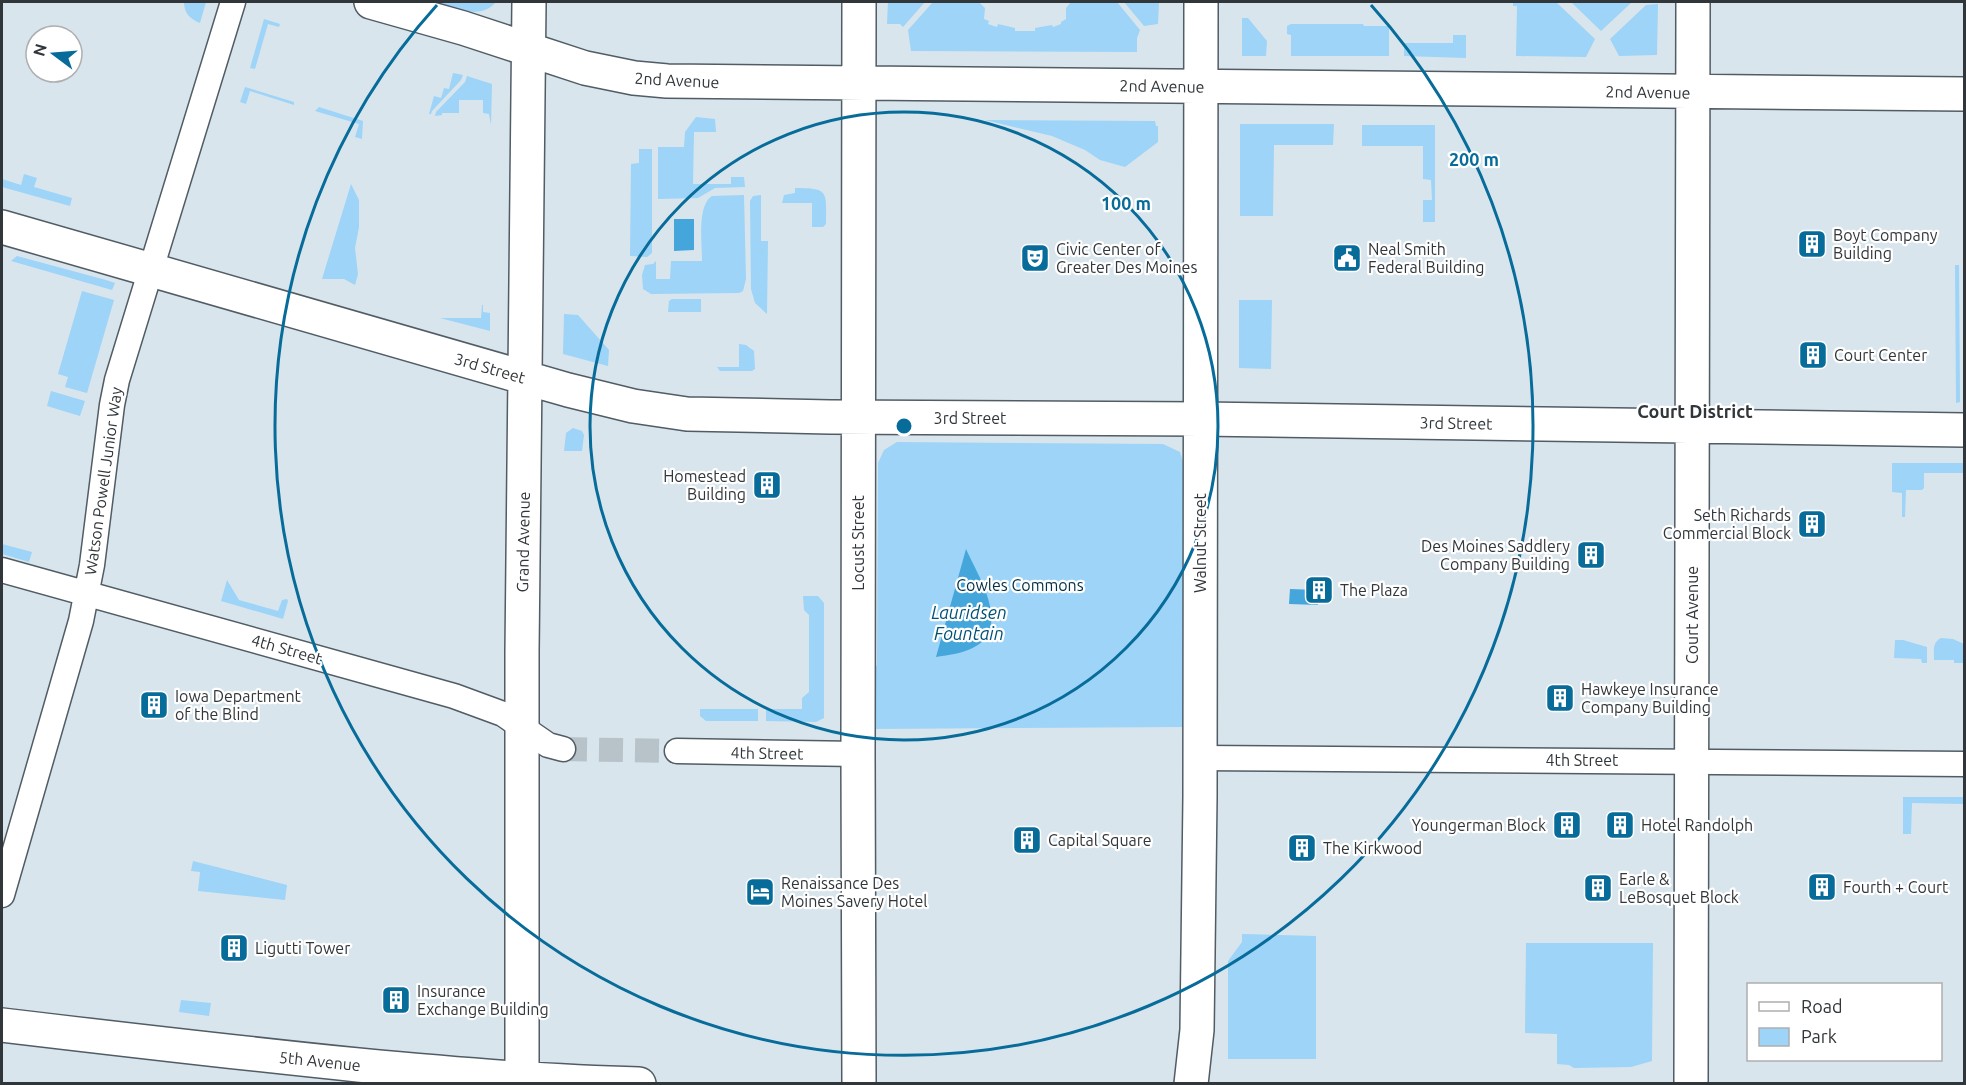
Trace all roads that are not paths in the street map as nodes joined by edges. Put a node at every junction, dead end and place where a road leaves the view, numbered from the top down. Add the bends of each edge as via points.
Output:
1 (233, 2) edge
2 (372, 2) edge
3 (529, 2) edge
4 (859, 2) edge
5 (1201, 2) edge
6 (1693, 2) edge
7 (528, 50) junction
8 (858, 83) junction
9 (1201, 87) junction
10 (1693, 93) junction
11 (1965, 94) edge
12 (2, 227) edge
13 (152, 270) junction
14 (526, 378) junction
15 (858, 417) junction
16 (1201, 419) junction
17 (1692, 426) junction
18 (1965, 430) edge
19 (2, 570) edge
20 (87, 594) junction
21 (522, 726) junction
22 (563, 749) tunnel mouth
23 (677, 751) tunnel mouth
24 (858, 754) junction
25 (1200, 758) junction
26 (1692, 761) junction
27 (1965, 764) edge
28 (2, 895) edge
29 (2, 1025) edge
30 (522, 1082) edge
31 (639, 1083) edge
32 (860, 1083) edge
33 (1191, 1083) edge
34 (1691, 1083) edge

1 - 13 street, Watson Powell Junior Way
2 - 7 main road, 2nd Avenue
3 - 7 main road, Grand Avenue
4 - 8 main road, Locust Street
5 - 9 main road, Walnut Street
6 - 10 main road, Court Avenue
7 - 8 main road, 2nd Avenue via 634,78
7 - 14 main road, Grand Avenue
8 - 9 main road, 2nd Avenue
8 - 15 main road, Locust Street
9 - 10 main road, 2nd Avenue
9 - 16 main road, Walnut Street
10 - 11 main road, 2nd Avenue
10 - 17 main road, Court Avenue
12 - 13 main road, 3rd Street
13 - 14 main road, 3rd Street
13 - 20 street, Watson Powell Junior Way via 117,380
14 - 15 main road, 3rd Street via 669,412
14 - 21 main road, Grand Avenue
15 - 16 main road, 3rd Street
15 - 24 main road, Locust Street
16 - 17 main road, 3rd Street
16 - 25 main road, Walnut Street
17 - 18 main road, 3rd Street
17 - 26 main road, Court Avenue
19 - 20 street, 4th Street
20 - 21 street, 4th Street via 454,696 503,714
20 - 28 street, Watson Powell Junior Way
21 - 22 street, 4th Street via 548,745
21 - 30 main road, Grand Avenue
23 - 24 street, 4th Street
24 - 32 main road, Locust Street
25 - 26 street, 4th Street
25 - 33 main road, Walnut Street via 1197,1030
26 - 27 street, 4th Street
26 - 34 main road, Court Avenue
29 - 30 main road, 5th Avenue
30 - 31 main road, 5th Avenue

